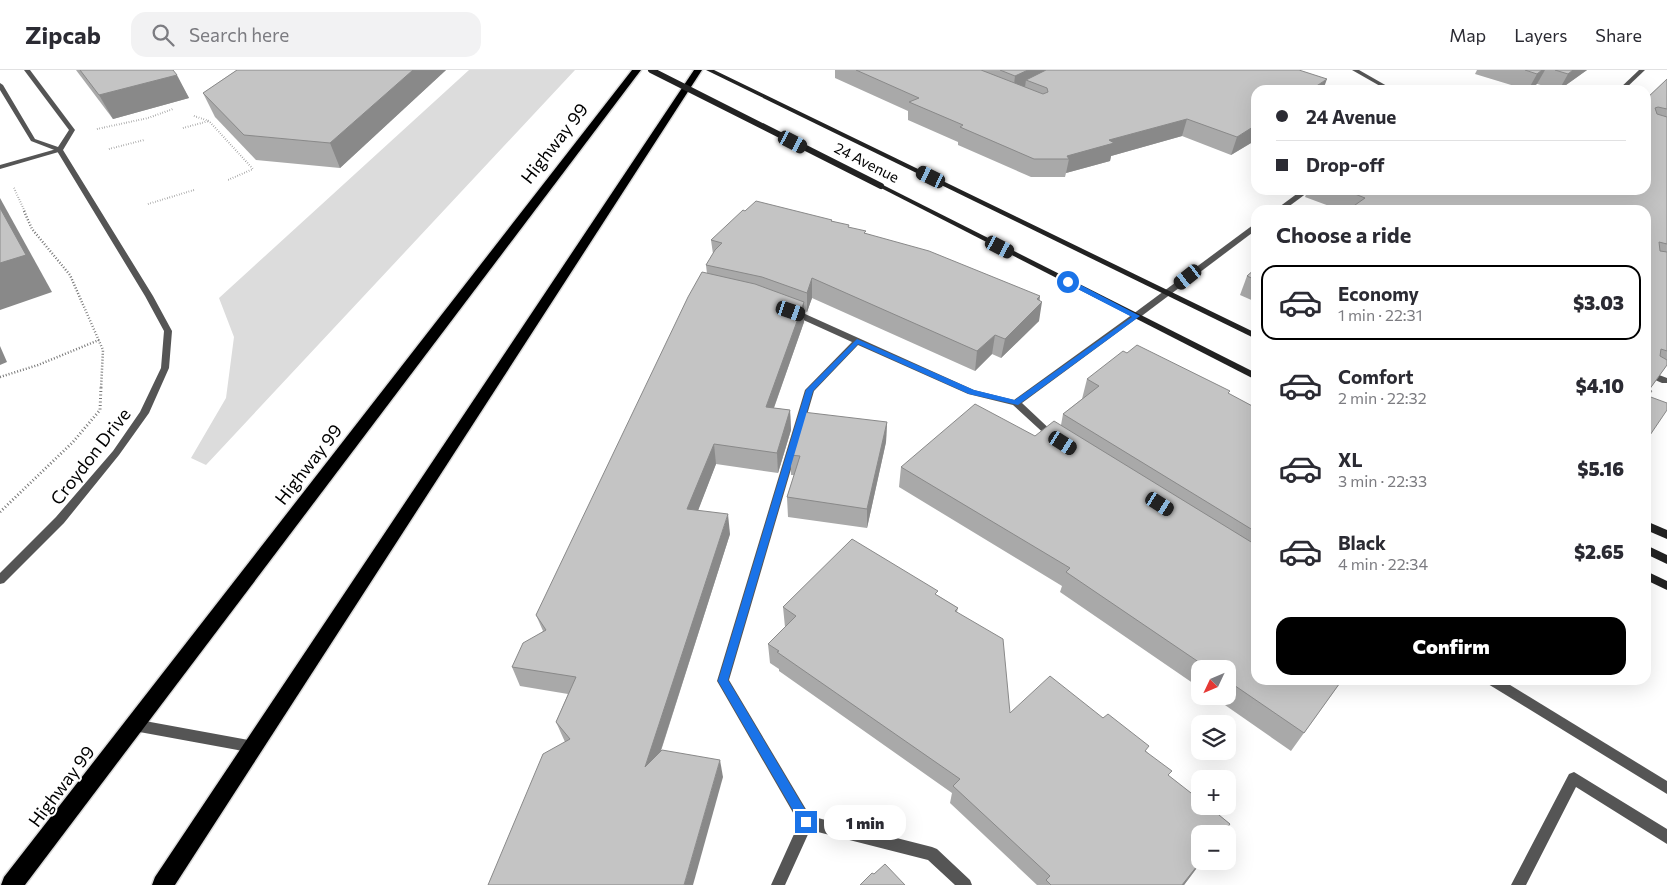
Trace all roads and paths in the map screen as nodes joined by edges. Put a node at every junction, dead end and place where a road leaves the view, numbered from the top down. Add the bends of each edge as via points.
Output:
1 (27, 70) edge
2 (637, 70) edge
3 (651, 70) edge
4 (698, 70) edge
5 (709, 70) edge
6 (1355, 70) edge
7 (1642, 70) edge
8 (0, 85) edge
9 (1382, 85) edge
10 (1626, 85) edge
11 (173, 108) dead end
12 (194, 116) dead end
13 (210, 121) junction
14 (183, 128) dead end
15 (97, 129) dead end
16 (144, 140) dead end
17 (60, 150) junction
18 (109, 150) dead end
19 (0, 167) edge
20 (17, 180) dead end
21 (228, 180) dead end
22 (194, 190) dead end
23 (1300, 195) edge
24 (148, 204) dead end
25 (1286, 205) edge
26 (1251, 230) edge
27 (1168, 293) junction
28 (778, 307) edge
29 (1136, 316) junction
30 (1251, 334) edge
31 (99, 340) junction
32 (857, 341) junction
33 (1251, 374) edge
34 (1651, 375) edge
35 (0, 377) edge
36 (1664, 381) edge
37 (1016, 403) junction
38 (1063, 443) edge
39 (0, 512) edge
40 (1651, 527) edge
41 (1667, 535) edge
42 (1651, 552) edge
43 (1667, 560) edge
44 (1651, 578) edge
45 (0, 580) edge
46 (1667, 586) edge
47 (1500, 685) edge
48 (134, 725) junction
49 (254, 747) junction
50 (1667, 788) edge
51 (806, 822) junction
52 (1667, 837) edge
53 (12, 885) edge
54 (163, 885) edge
55 (778, 885) edge
56 (965, 885) edge
57 (1518, 885) edge

1 - 17 street via 72,130
2 - 48 highway, Highway 99
3 - 29 main road, 24 Avenue, bridge
4 - 49 highway
5 - 27 main road, 24 Avenue
6 - 9 street
7 - 10 street
8 - 17 street via 33,140
11 - 15 path via 148,118
12 - 13 path
13 - 14 path
13 - 21 path via 253,169
16 - 18 path
17 - 19 street
17 - 45 street, Croydon Drive via 168,332 165,368 144,413 116,454 60,520
20 - 31 path via 14,187 32,229 70,275
22 - 24 path
23 - 25 street
26 - 27 street
27 - 29 street
27 - 30 main road, 24 Avenue
28 - 32 street
29 - 33 main road, 24 Avenue
29 - 37 street
31 - 35 path
31 - 39 path via 103,350 100,410 73,442
32 - 37 street via 971,392
32 - 51 street via 810,390 723,681
34 - 36 street
37 - 38 street via 1046,433
40 - 41 main road
42 - 43 main road
44 - 46 main road
47 - 50 street
48 - 49 street
48 - 53 highway, Highway 99
49 - 54 highway
51 - 55 street
51 - 56 street via 932,854
52 - 57 street via 1574,778

